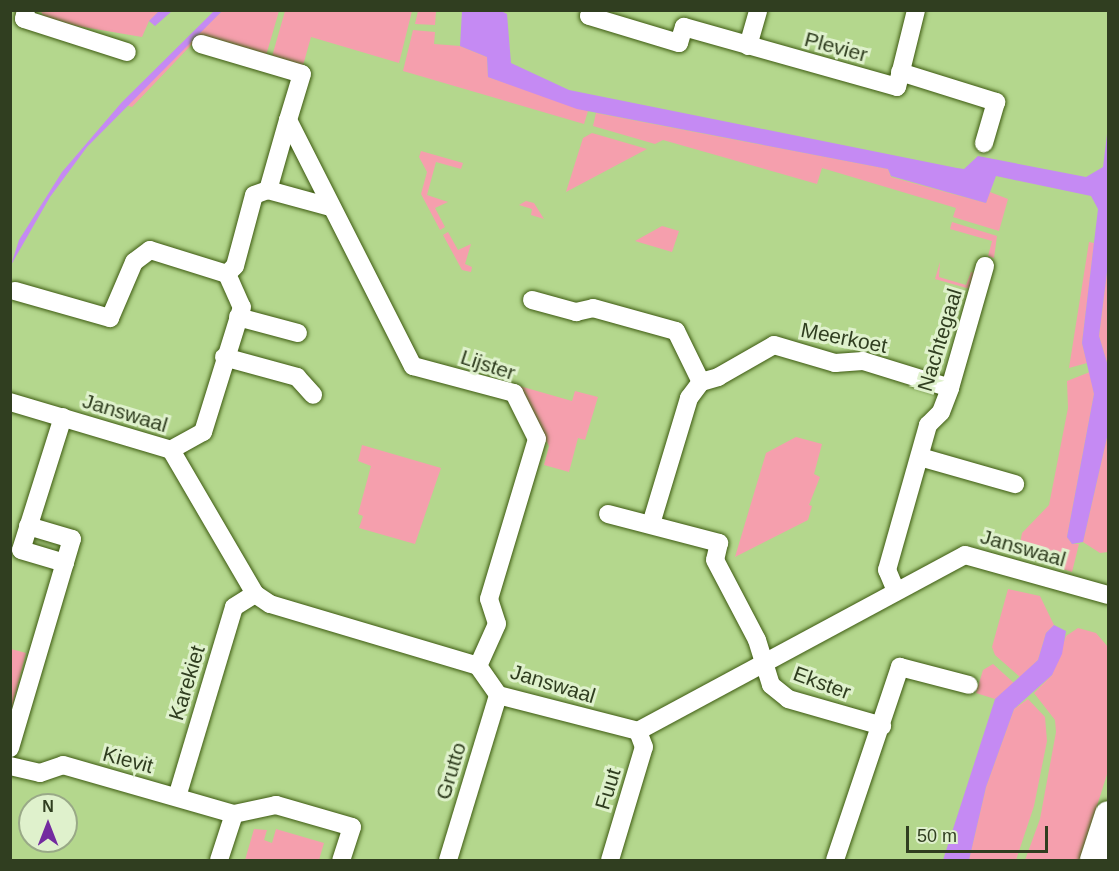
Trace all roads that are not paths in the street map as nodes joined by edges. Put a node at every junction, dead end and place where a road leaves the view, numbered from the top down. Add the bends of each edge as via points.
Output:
1 (26, 10) edge
2 (591, 10) edge
3 (758, 10) edge
4 (916, 10) edge
5 (201, 44) dead end
6 (748, 46) junction
7 (127, 52) dead end
8 (900, 72) junction
9 (288, 120) junction
10 (984, 143) dead end
11 (268, 190) junction
12 (330, 207) junction
13 (985, 266) dead end
14 (227, 274) junction
15 (15, 291) dead end
16 (532, 300) dead end
17 (240, 312) junction
18 (298, 333) dead end
19 (224, 357) junction
20 (701, 382) junction
21 (950, 388) junction
22 (313, 396) dead end
23 (10, 402) edge
24 (63, 417) junction
25 (171, 450) junction
26 (920, 456) junction
27 (1015, 484) dead end
28 (608, 514) dead end
29 (651, 524) junction
30 (28, 526) junction
31 (65, 563) junction
32 (896, 591) junction
33 (255, 594) junction
34 (1108, 595) edge
35 (765, 662) junction
36 (478, 666) junction
37 (969, 685) dead end
38 (498, 695) junction
39 (882, 726) junction
40 (638, 732) junction
41 (10, 748) edge
42 (10, 766) edge
43 (177, 797) junction
44 (234, 814) junction
45 (1108, 814) edge
46 (219, 861) edge
47 (341, 861) edge
48 (448, 861) edge
49 (610, 861) edge
50 (835, 861) edge
51 (1093, 861) edge

1 - 7 street via 24,18
2 - 6 street, Plevier via 589,16 679,43 684,27
3 - 6 street
4 - 8 street
5 - 9 street via 302,74
6 - 8 street, Plevier via 897,87
8 - 10 street via 996,102
9 - 11 street
9 - 12 street, Lijster via 326,191
11 - 12 street
11 - 14 street via 254,195 235,266
12 - 36 street, Lijster via 413,366 514,393 537,439 489,599 496,624
13 - 21 street, Nachtegaal
14 - 15 street via 150,250 134,262 110,318
14 - 17 street
16 - 20 street via 576,312 592,308 676,331
17 - 18 street
17 - 19 street
19 - 22 street via 297,377
19 - 25 street via 203,432
20 - 21 street, Meerkoet via 718,377 774,345 835,363 863,362
20 - 29 street via 689,398
21 - 26 street, Nachtegaal via 941,412 928,425
23 - 24 street, Janswaal
24 - 25 street, Janswaal
24 - 30 street
25 - 33 street, Janswaal
26 - 27 street
26 - 32 street, Nachtegaal via 887,570
28 - 29 street
29 - 35 street via 719,543 715,560
30 - 31 street via 72,539
30 - 31 street via 21,550
31 - 41 street
32 - 34 street, Janswaal via 965,555
32 - 35 street, Janswaal
33 - 36 street via 270,604
33 - 43 street, Karekiet via 234,607
35 - 39 street, Ekster via 771,685 788,699
35 - 40 street, Janswaal
36 - 38 street, Janswaal
37 - 39 street via 900,667
38 - 40 street, Janswaal
38 - 48 street, Grutto
39 - 50 street
40 - 49 street, Fuut via 644,747
42 - 43 street, Kievit via 40,773 63,765
43 - 44 street, Kievit
44 - 46 street
44 - 47 street, Kievit via 276,805 352,827
45 - 51 main road

